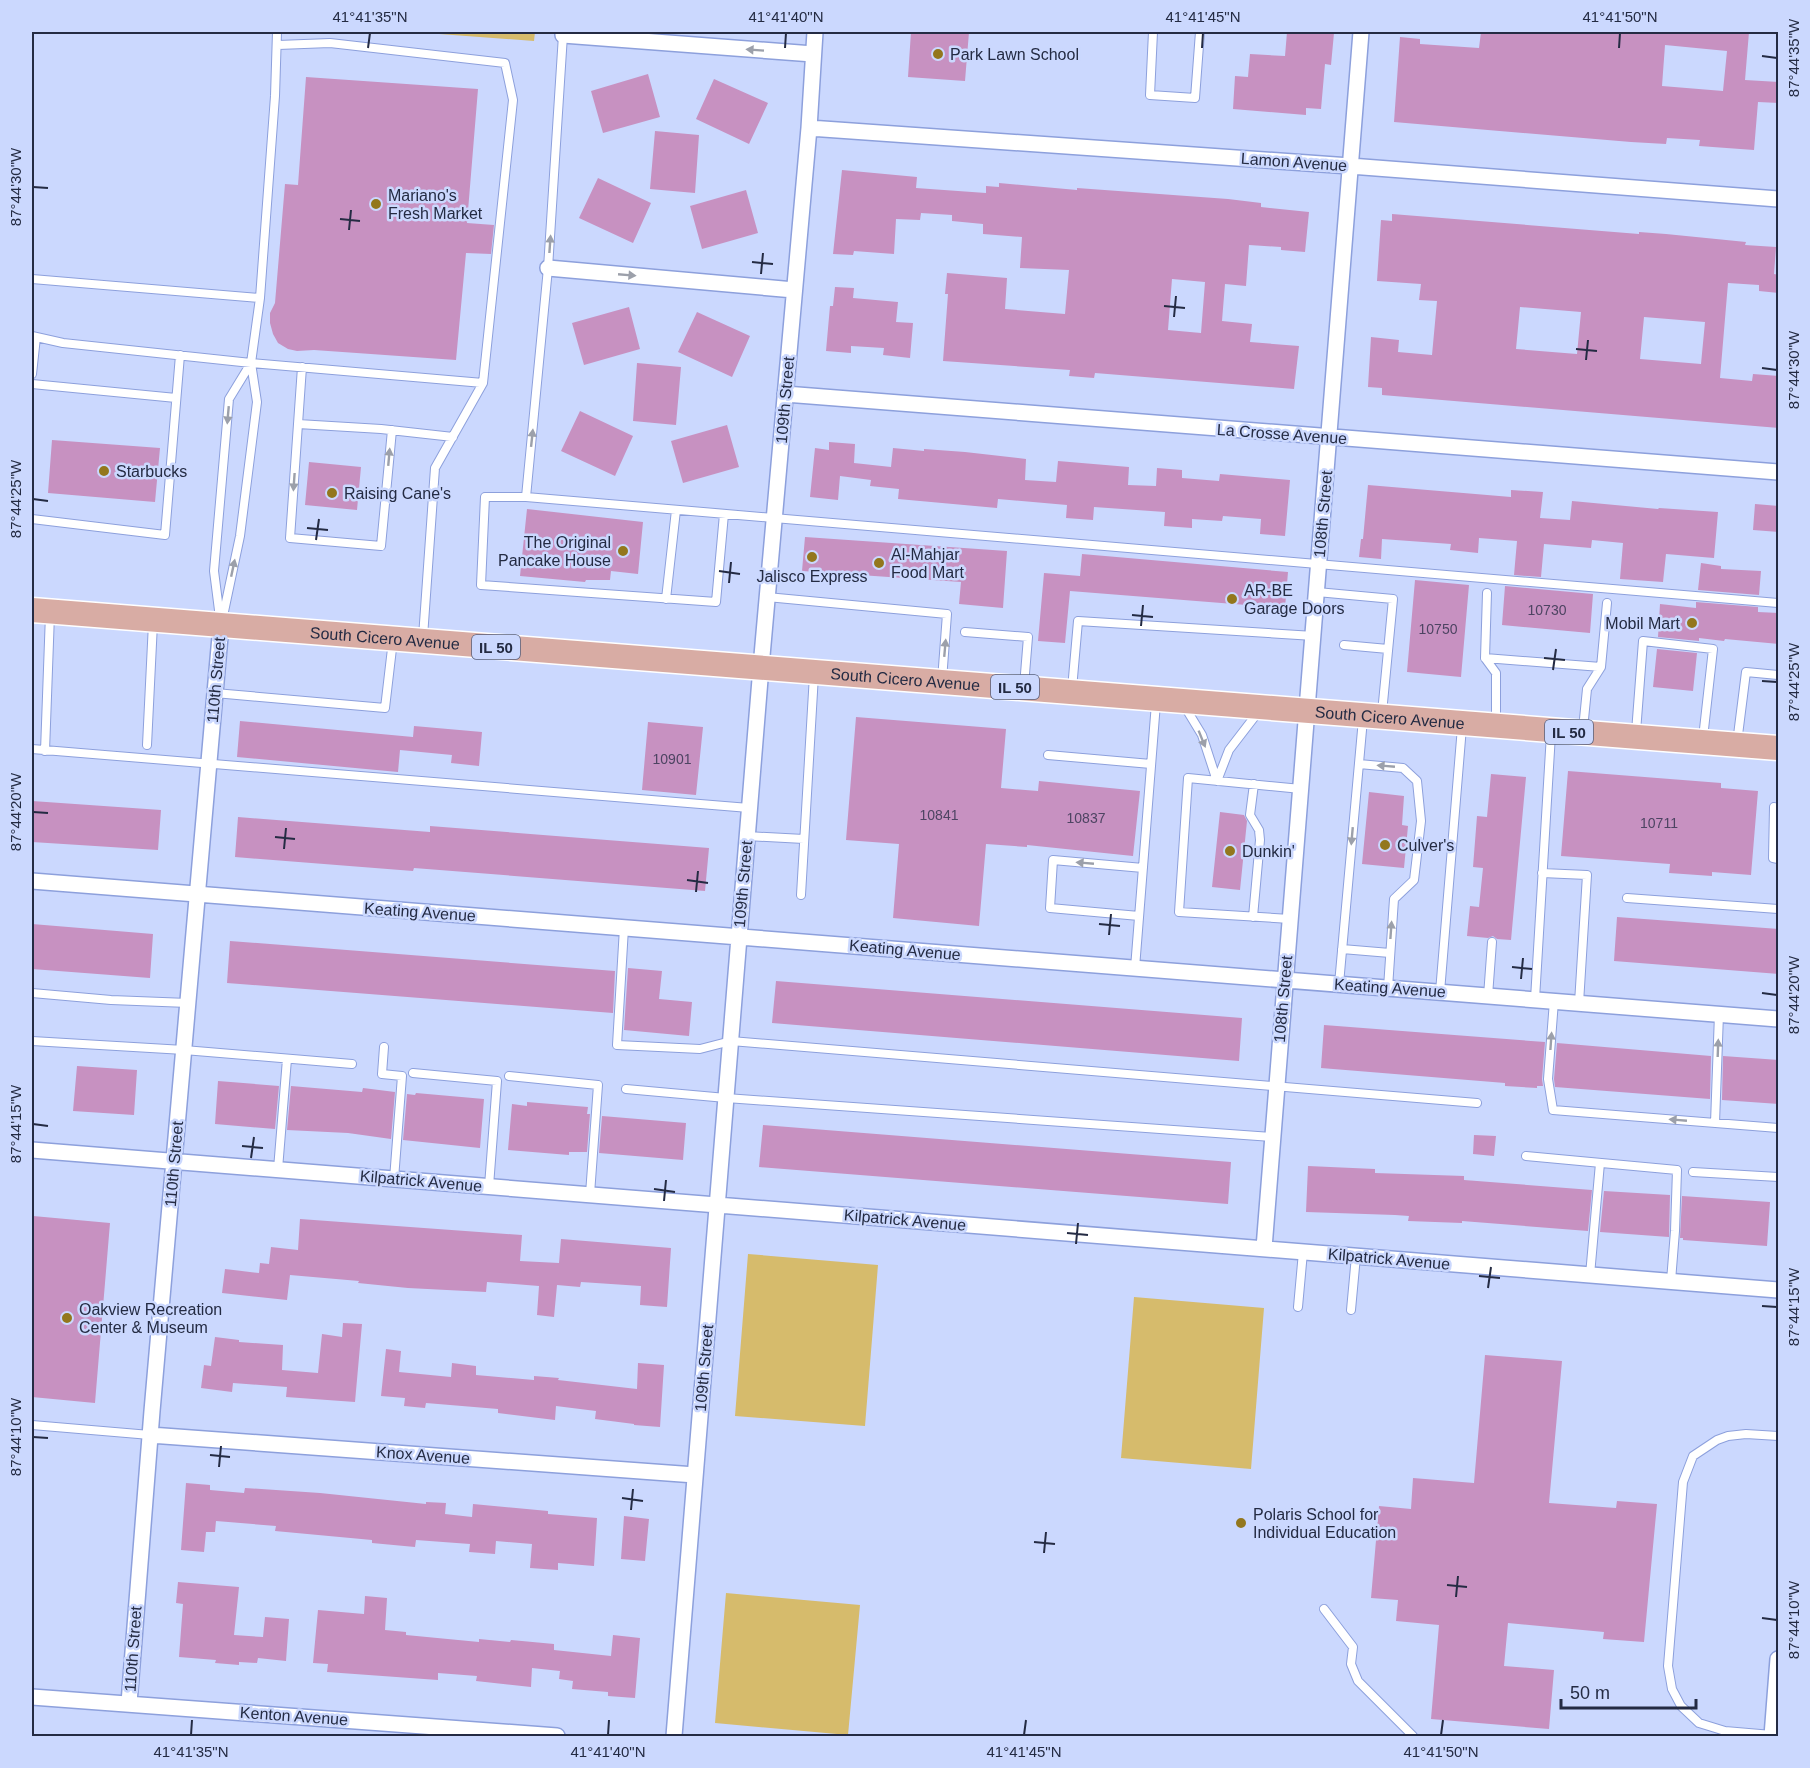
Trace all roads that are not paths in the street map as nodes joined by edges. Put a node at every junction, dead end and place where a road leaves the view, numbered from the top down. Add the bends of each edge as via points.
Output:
1 (277, 32) edge
2 (815, 32) edge
3 (1153, 32) edge
4 (1200, 32) edge
5 (1361, 32) edge
6 (563, 33) edge
7 (278, 45) junction
8 (813, 54) junction
9 (808, 128) junction
10 (1350, 166) junction
11 (1779, 199) edge
12 (548, 268) junction
13 (32, 279) edge
14 (794, 290) junction
15 (260, 298) junction
16 (34, 336) edge
17 (180, 355) junction
18 (251, 363) junction
19 (302, 367) junction
20 (32, 374) edge
21 (483, 383) junction
22 (32, 384) edge
23 (785, 394) junction
24 (176, 398) junction
25 (298, 424) junction
26 (392, 430) junction
27 (453, 437) junction
28 (1330, 437) junction
29 (1779, 472) edge
30 (526, 497) junction
31 (676, 510) junction
32 (724, 514) junction
33 (774, 518) junction
34 (32, 519) edge
35 (1319, 564) junction
36 (1317, 592) junction
37 (1487, 593) dead end
38 (767, 597) junction
39 (666, 599) junction
40 (1607, 603) dead end
41 (1779, 603) edge
42 (41, 611) edge
43 (153, 620) junction
44 (221, 625) junction
45 (965, 632) dead end
46 (1314, 636) junction
47 (393, 639) junction
48 (423, 641) junction
49 (1344, 645) dead end
50 (1388, 649) junction
51 (1485, 658) junction
52 (761, 667) junction
53 (1601, 667) junction
54 (814, 671) junction
55 (1779, 675) edge
56 (942, 681) junction
57 (1024, 688) junction
58 (1072, 692) junction
59 (215, 693) junction
60 (1156, 698) junction
61 (1180, 700) junction
62 (1262, 707) junction
63 (1308, 711) junction
64 (1373, 716) junction
65 (1462, 723) junction
66 (1496, 726) junction
67 (1551, 730) junction
68 (1583, 733) junction
69 (1636, 737) junction
70 (1703, 742) junction
71 (147, 745) dead end
72 (1737, 745) junction
73 (1779, 748) edge
74 (32, 749) edge
75 (45, 751) junction
76 (1047, 755) dead end
77 (208, 764) junction
78 (1151, 764) junction
79 (1359, 764) junction
80 (1216, 781) junction
81 (1254, 784) junction
82 (1301, 789) junction
83 (1774, 807) dead end
84 (749, 808) junction
85 (747, 836) junction
86 (804, 839) junction
87 (1779, 859) edge
88 (1143, 868) junction
89 (1542, 873) junction
90 (32, 881) edge
91 (197, 894) junction
92 (801, 895) dead end
93 (1627, 898) dead end
94 (1779, 909) edge
95 (1139, 916) junction
96 (1253, 917) junction
97 (1290, 919) junction
98 (624, 928) junction
99 (739, 937) junction
100 (1492, 942) dead end
101 (1342, 949) junction
102 (1390, 953) junction
103 (1135, 968) junction
104 (1284, 980) junction
105 (1339, 984) junction
106 (1388, 988) junction
107 (1440, 992) junction
108 (32, 993) edge
109 (1488, 996) junction
110 (1534, 999) junction
111 (1554, 1001) junction
112 (188, 1003) junction
113 (1579, 1003) junction
114 (1719, 1014) junction
115 (1779, 1019) edge
116 (32, 1041) edge
117 (730, 1041) junction
118 (384, 1047) dead end
119 (184, 1050) junction
120 (287, 1059) junction
121 (352, 1064) dead end
122 (413, 1073) dead end
123 (509, 1076) dead end
124 (1276, 1087) junction
125 (626, 1089) dead end
126 (726, 1098) junction
127 (1477, 1103) dead end
128 (1714, 1123) junction
129 (1779, 1128) edge
130 (1272, 1137) junction
131 (32, 1150) edge
132 (1527, 1156) dead end
133 (174, 1161) junction
134 (1600, 1163) junction
135 (278, 1169) junction
136 (1693, 1172) dead end
137 (1779, 1177) edge
138 (394, 1179) junction
139 (489, 1186) junction
140 (590, 1194) junction
141 (717, 1204) junction
142 (1264, 1248) junction
143 (1303, 1252) junction
144 (1356, 1256) junction
145 (1590, 1275) junction
146 (1671, 1281) junction
147 (1779, 1290) edge
148 (1298, 1307) dead end
149 (1351, 1310) dead end
150 (32, 1425) edge
151 (150, 1435) junction
152 (1779, 1436) edge
153 (695, 1475) junction
154 (1324, 1609) dead end
155 (1779, 1659) edge
156 (32, 1697) edge
157 (129, 1703) junction
158 (1772, 1736) edge
159 (557, 1737) edge
160 (674, 1737) edge
161 (1413, 1737) edge

1 - 7 lane
2 - 8 street, 109th Street
3 - 4 lane via 1150,95 1195,98
5 - 10 street, 108th Street
8 -> 6 street
12 -> 6 lane
7 - 15 lane
7 - 21 lane via 330,43 505,63 513,100
8 - 9 street, 109th Street
9 - 10 street, Lamon Avenue
9 - 14 street, 109th Street
10 - 11 street, Lamon Avenue
10 - 28 street, 108th Street
12 -> 14 street
30 -> 12 lane
13 - 15 lane
14 - 23 street, 109th Street
15 - 18 lane
16 - 17 lane via 63,343
16 - 20 lane
17 - 18 lane
17 - 24 lane
18 - 19 lane
44 -> 18 lane via 240,536 256,402
18 -> 44 lane via 229,399 214,571
19 - 21 lane
19 - 25 lane
21 - 27 lane
22 - 24 lane
23 - 28 street, La Crosse Avenue
23 - 33 street, 109th Street
24 - 34 lane via 165,535
25 - 26 lane
25 -> 26 lane via 290,538 381,546
26 - 27 lane
27 - 48 lane via 435,468
28 - 29 street, La Crosse Avenue
28 - 35 street, 108th Street
30 - 31 lane
30 - 39 lane via 484,497 481,585
31 - 32 lane
31 - 39 lane
32 - 33 lane
32 - 39 lane via 716,602
33 - 35 lane
33 - 38 street, 109th Street
35 - 36 street, 108th Street
35 - 41 lane
36 - 46 street, 108th Street
36 - 50 lane via 1393,599
37 - 51 lane
38 - 52 street, 109th Street
56 -> 38 lane via 947,614
40 - 53 lane
42 - 43 main road, South Cicero Avenue / IL 50
42 - 75 lane
43 - 44 main road, South Cicero Avenue / IL 50
43 - 71 lane
44 - 47 main road, South Cicero Avenue / IL 50
44 - 59 street, 110th Street
45 - 57 lane via 1028,637
46 - 58 lane via 1078,621
46 - 63 street, 108th Street
47 - 48 main road, South Cicero Avenue / IL 50
47 - 59 lane via 385,708
48 - 52 main road, South Cicero Avenue / IL 50
49 - 50 lane
50 - 64 lane
51 - 53 lane
51 - 66 lane via 1496,673
52 - 54 main road, South Cicero Avenue / IL 50
52 - 84 street, 109th Street
53 - 68 lane via 1587,689
54 - 56 main road, South Cicero Avenue / IL 50
54 - 86 lane
55 - 72 lane via 1746,672
56 - 57 main road, South Cicero Avenue / IL 50
57 - 58 main road, South Cicero Avenue / IL 50
58 - 60 main road, South Cicero Avenue / IL 50
59 - 77 street, 110th Street
60 - 61 main road, South Cicero Avenue / IL 50
60 - 78 lane
61 - 62 main road, South Cicero Avenue / IL 50
61 -> 80 lane via 1202,735
62 - 63 main road, South Cicero Avenue / IL 50
62 - 80 lane via 1229,750
63 - 64 main road, South Cicero Avenue / IL 50
63 - 82 street, 108th Street
64 - 65 main road, South Cicero Avenue / IL 50
64 - 79 lane
65 - 66 main road, South Cicero Avenue / IL 50
65 - 107 lane
66 - 67 main road, South Cicero Avenue / IL 50
67 - 68 main road, South Cicero Avenue / IL 50
67 - 89 lane
68 - 69 main road, South Cicero Avenue / IL 50
69 - 70 main road, South Cicero Avenue / IL 50
69 - 70 lane via 1643,641 1713,649
70 - 72 main road, South Cicero Avenue / IL 50
72 - 73 main road, South Cicero Avenue / IL 50
74 - 75 lane
75 - 77 lane
76 - 78 lane
77 - 84 lane
77 - 91 street, 110th Street
78 - 88 lane
79 -> 101 lane
102 -> 79 lane via 1394,899 1414,880 1421,821 1417,781 1403,768
80 - 81 lane
80 - 96 lane via 1188,778 1179,912
81 - 82 lane
81 - 96 lane via 1250,815 1260,840
82 - 97 street, 108th Street
83 - 87 lane via 1773,858
84 - 85 street, 109th Street
85 - 86 lane
85 - 99 street, 109th Street
86 - 92 lane
88 - 95 lane
88 -> 95 lane via 1053,860 1050,908
89 - 110 lane
89 - 113 lane via 1587,875
90 - 91 street, Keating Avenue
91 - 98 street, Keating Avenue
91 - 112 street, 110th Street
93 - 94 lane
95 - 103 lane
96 - 97 lane
97 - 104 street, 108th Street
98 - 99 street, Keating Avenue
98 - 117 lane via 617,1045 700,1049
99 - 103 street, Keating Avenue
99 - 117 street, 109th Street
100 - 109 lane
101 - 102 lane
101 - 105 lane
102 - 106 lane
103 - 104 street, Keating Avenue
104 - 105 street, Keating Avenue
104 - 124 street, 108th Street
105 - 106 street, Keating Avenue
106 - 107 street, Keating Avenue
107 - 109 street, Keating Avenue
108 - 112 lane
109 - 110 street, Keating Avenue
110 - 111 street, Keating Avenue
111 - 113 street, Keating Avenue
128 -> 111 lane via 1553,1110 1548,1079
112 - 119 street, 110th Street
113 - 114 street, Keating Avenue
114 - 115 street, Keating Avenue
128 -> 114 lane
116 - 119 lane
117 - 124 lane
117 - 126 street, 109th Street
118 - 138 lane via 382,1074 402,1076
119 - 120 lane
119 - 133 street, 110th Street
120 - 121 lane
120 - 135 lane
122 - 139 lane via 497,1081
123 - 140 lane via 598,1085
124 - 127 lane
124 - 130 street, 108th Street
125 - 126 lane
126 - 130 lane
126 - 141 street, 109th Street
128 - 129 lane
130 - 142 street, 108th Street
131 - 133 street, Kilpatrick Avenue
132 - 134 lane
133 - 135 street, Kilpatrick Avenue
133 - 151 street, 110th Street
134 - 145 lane
134 - 146 lane via 1677,1170
135 - 138 street, Kilpatrick Avenue
136 - 137 lane
138 - 139 street, Kilpatrick Avenue
139 - 140 street, Kilpatrick Avenue
140 - 141 street, Kilpatrick Avenue
141 - 142 street, Kilpatrick Avenue
141 - 153 street, 109th Street
142 - 143 street, Kilpatrick Avenue
143 - 144 street, Kilpatrick Avenue
143 - 148 lane
144 - 145 street, Kilpatrick Avenue
144 - 149 lane
145 - 146 street, Kilpatrick Avenue
146 - 147 street, Kilpatrick Avenue
150 - 151 lane
151 - 153 street, Knox Avenue
151 - 157 street, 110th Street
152 - 158 lane via 1728,1436 1693,1456 1683,1482 1668,1666 1672,1689 1681,1706 1699,1724
153 - 160 street, 109th Street
154 - 161 lane via 1353,1647 1351,1664 1358,1681
155 - 158 street
156 - 157 street, Kenton Avenue
157 - 159 street, Kenton Avenue

